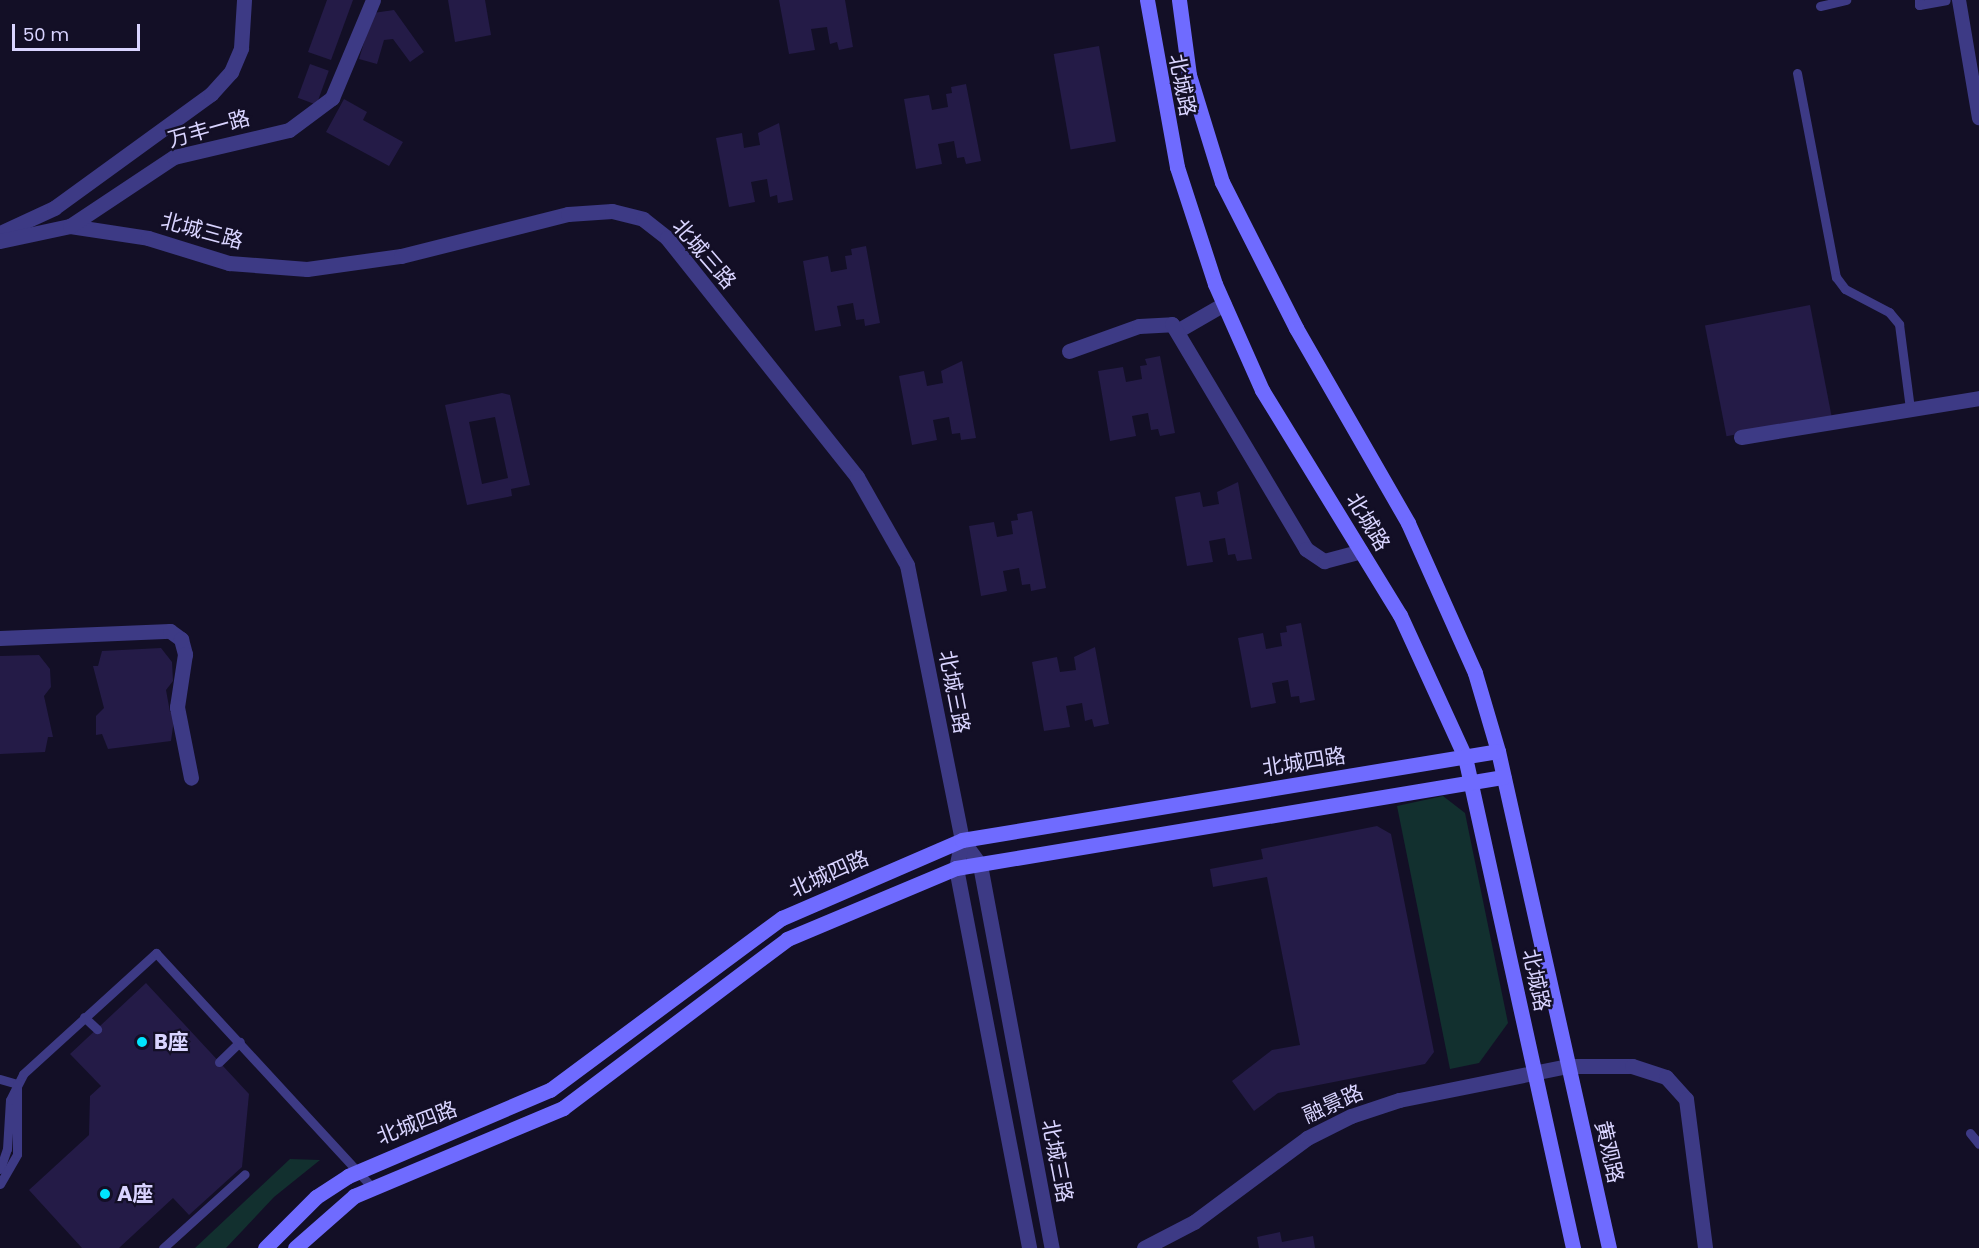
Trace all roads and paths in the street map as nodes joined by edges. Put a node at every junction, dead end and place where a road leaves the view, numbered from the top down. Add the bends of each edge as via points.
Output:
1 (244, 0) edge
2 (373, 0) edge
3 (1147, 0) edge
4 (1179, 0) edge
5 (1846, 0) edge
6 (1918, 0) edge
7 (1946, 0) edge
8 (1959, 0) edge
9 (1820, 6) dead end
10 (1797, 73) dead end
11 (1979, 118) edge
12 (70, 226) junction
13 (0, 233) edge
14 (0, 241) edge
15 (1224, 304) junction
16 (1177, 331) junction
17 (1069, 351) dead end
18 (1979, 398) edge
19 (1910, 409) junction
20 (1741, 437) dead end
21 (1361, 551) junction
22 (0, 638) edge
23 (1498, 751) junction
24 (1465, 757) junction
25 (1503, 777) junction
26 (191, 778) dead end
27 (1472, 782) junction
28 (962, 840) junction
29 (980, 865) junction
30 (956, 868) junction
31 (84, 1017) junction
32 (96, 1029) dead end
33 (240, 1042) junction
34 (219, 1062) dead end
35 (1568, 1066) junction
36 (1534, 1073) junction
37 (0, 1079) edge
38 (17, 1084) junction
39 (1970, 1133) dead end
40 (1979, 1144) edge
41 (0, 1169) edge
42 (357, 1171) junction
43 (245, 1174) dead end
44 (0, 1184) edge
45 (372, 1187) junction
46 (163, 1248) edge
47 (266, 1248) edge
48 (294, 1248) edge
49 (1029, 1248) edge
50 (1052, 1248) edge
51 (1144, 1248) edge
52 (1574, 1248) edge
53 (1609, 1248) edge
54 (1705, 1248) edge

1 - 13 street via 241,48 231,72 211,94 54,208
2 - 12 street, 万丰一路 via 332,98 289,130 174,157
3 - 15 main road, 北城路 via 1177,167
4 - 23 main road, 北城路 via 1189,75 1222,182 1442,592
5 - 9 lane
6 - 7 lane via 1919,5
8 - 11 street
10 - 19 lane via 1836,277 1845,289 1890,312 1899,324
12 - 14 street, 万丰一路
12 - 28 street, 北城三路 via 148,238 229,263 307,269 401,256 568,214 612,211 643,219 667,238 857,477 907,565
15 - 16 street
15 - 21 main road, 北城路 via 1262,390
16 - 17 street via 1172,324 1138,326
16 - 21 street via 1306,549 1324,561
18 - 19 street
19 - 20 street
21 - 24 main road, 北城路 via 1438,688
22 - 26 street via 170,631 181,639 185,654 177,707
23 - 24 main road, 北城四路
23 - 25 main road, 北城路
24 - 27 main road, 北城路
24 - 28 main road, 北城四路
25 - 27 main road, 北城四路
25 - 35 main road, 北城路
27 - 29 main road, 北城四路
27 - 36 main road, 北城路
28 - 29 street, 北城三路
28 - 30 street, 北城三路
28 - 42 main road, 北城四路 via 782,918 550,1090
29 - 30 main road, 北城四路
29 - 50 street, 北城三路
30 - 45 main road, 北城四路 via 787,939 563,1108
30 - 49 street, 北城三路
31 - 32 lane
31 - 33 lane via 156,953
31 - 38 lane
33 - 34 lane
33 - 42 lane
35 - 36 street, 融景路
35 - 53 main road, 黄观路
35 - 54 street, 融景路 via 1632,1066 1666,1077 1686,1099
36 - 51 street, 融景路 via 1399,1100 1351,1116 1307,1138 1194,1222
36 - 52 main road
37 - 38 lane
38 - 41 lane
38 - 44 lane via 17,1154
39 - 40 lane
42 - 45 lane
42 - 47 main road, 北城四路 via 316,1197
43 - 46 lane
45 - 48 main road, 北城四路 via 325,1216

